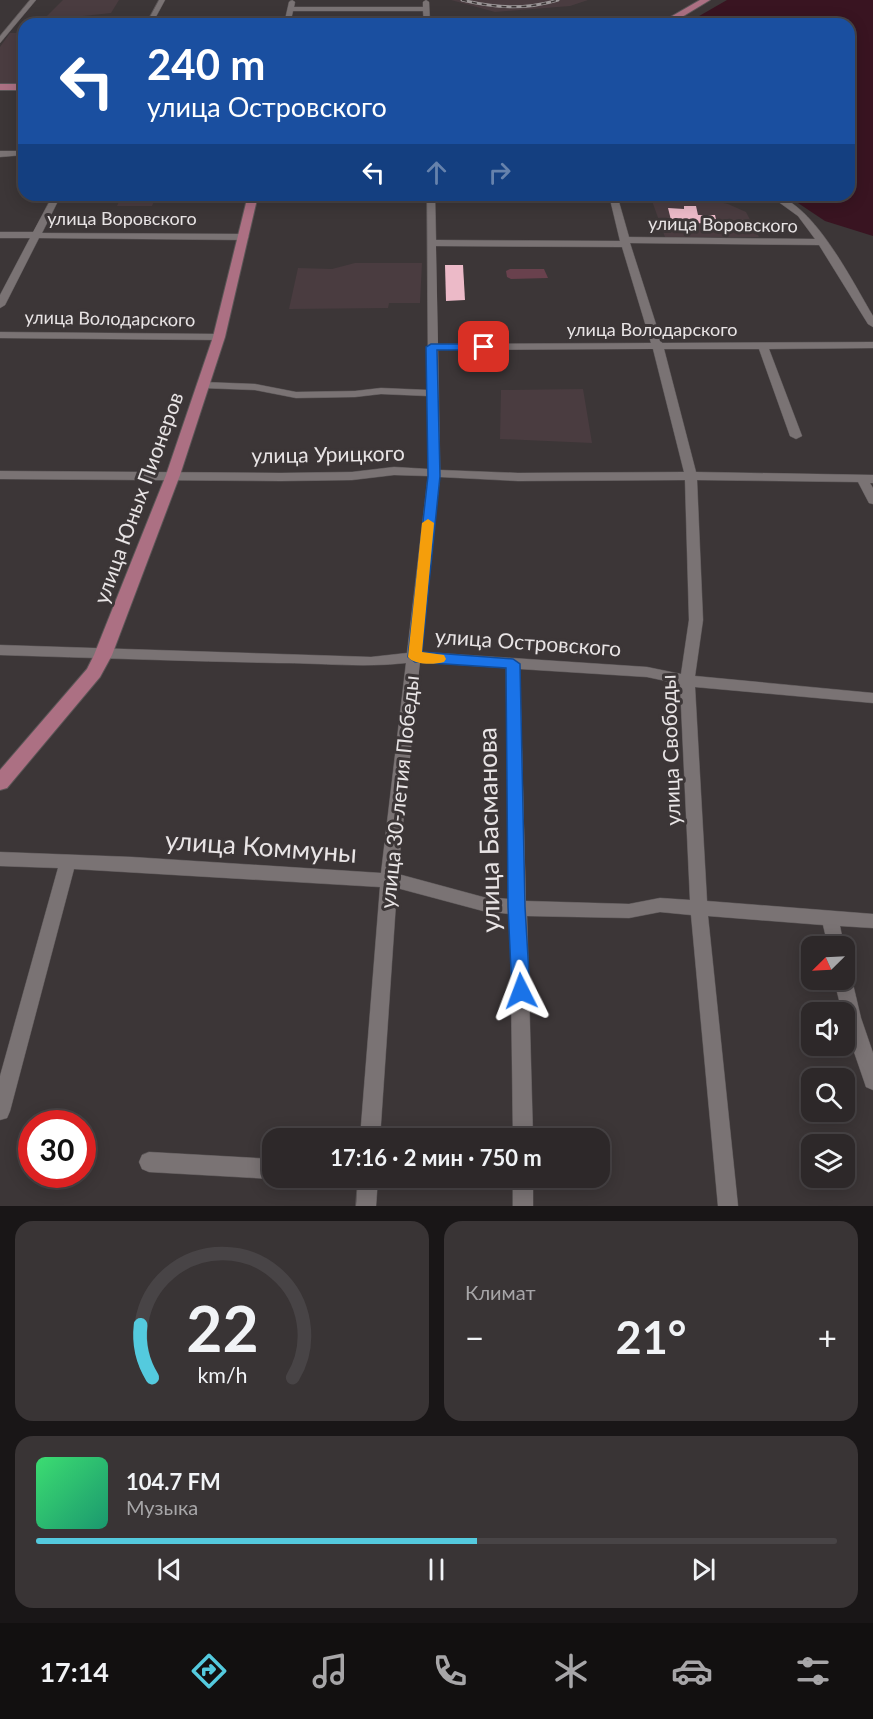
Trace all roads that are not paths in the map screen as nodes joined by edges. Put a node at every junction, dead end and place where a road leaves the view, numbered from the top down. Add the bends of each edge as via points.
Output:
1 (33, 0) edge
2 (162, 0) edge
3 (292, 0) edge
4 (426, 0) edge
5 (706, 0) edge
6 (290, 9) junction
7 (427, 9) junction
8 (19, 18) edge
9 (152, 18) edge
10 (288, 18) edge
11 (427, 18) edge
12 (675, 18) edge
13 (18, 19) edge
14 (8, 32) edge
15 (0, 41) edge
16 (0, 87) edge
17 (18, 87) edge
18 (18, 153) edge
19 (0, 154) edge
20 (54, 201) edge
21 (252, 201) edge
22 (431, 201) edge
23 (615, 201) edge
24 (782, 201) edge
25 (0, 235) edge
26 (37, 235) junction
27 (244, 237) junction
28 (432, 240) junction
29 (625, 241) junction
30 (821, 242) junction
31 (0, 305) edge
32 (873, 324) edge
33 (0, 334) edge
34 (219, 337) junction
35 (873, 345) edge
36 (763, 346) junction
37 (431, 347) junction
38 (658, 348) junction
39 (203, 385) junction
40 (432, 393) junction
41 (796, 436) dead end
42 (434, 474) junction
43 (0, 475) edge
44 (173, 475) junction
45 (691, 476) junction
46 (868, 479) edge
47 (873, 500) edge
48 (0, 650) edge
49 (103, 655) junction
50 (415, 657) junction
51 (513, 664) junction
52 (687, 680) junction
53 (873, 698) edge
54 (0, 783) edge
55 (0, 859) edge
56 (68, 861) junction
57 (389, 880) junction
58 (516, 907) junction
59 (699, 909) junction
60 (830, 919) junction
61 (873, 921) edge
62 (834, 936) edge
63 (845, 990) edge
64 (873, 1081) edge
65 (0, 1111) edge
66 (371, 1128) edge
67 (523, 1128) edge
68 (149, 1162) dead end
69 (262, 1168) edge
70 (367, 1188) edge
71 (523, 1188) edge
72 (366, 1206) edge
73 (523, 1206) edge
74 (728, 1206) edge

1 - 8 street
2 - 9 street
3 - 6 street
4 - 7 street
5 - 12 main road
6 - 7 street
6 - 10 street
7 - 11 street
13 - 14 street
14 - 15 street
16 - 17 main road
18 - 19 street
20 - 26 street
21 - 27 main road, улица Юных Пионеров
22 - 28 street, улица 30-летия Победы
23 - 29 street, улица Свободы
24 - 30 street via 801,214
25 - 26 street, улица Воровского
26 - 27 street, улица Воровского
26 - 31 street
27 - 34 main road, улица Юных Пионеров
28 - 29 street, улица Воровского
28 - 37 street, улица 30-летия Победы
29 - 30 street, улица Воровского
29 - 38 street, улица Свободы
30 - 32 street
33 - 34 street, улица Володарского
34 - 39 main road, улица Юных Пионеров
35 - 36 street, улица Володарского
36 - 38 street, улица Володарского
36 - 41 street
37 - 38 street, улица Володарского
37 - 40 street, улица 30-летия Победы
38 - 45 street, улица Свободы
39 - 40 street via 255,387 296,395
39 - 44 main road, улица Юных Пионеров
40 - 42 street, улица 30-летия Победы
42 - 44 street, улица Урицкого via 385,471 346,476
42 - 45 street, улица Урицкого
42 - 50 street, улица 30-летия Победы
43 - 44 street, улица Урицкого
44 - 49 main road, улица Юных Пионеров
45 - 46 street, улица Урицкого
45 - 52 street, улица Свободы via 696,620
46 - 47 street
48 - 49 street, улица Островского
49 - 50 street, улица Островского via 371,662
49 - 54 main road, улица Юных Пионеров via 94,674
50 - 51 street, улица Островского
50 - 57 street, улица 30-летия Победы
51 - 52 street, улица Островского via 647,672
51 - 58 street, улица Басманова
52 - 53 street, улица Островского
52 - 59 street, улица Свободы
55 - 56 street, улица Коммуны
56 - 57 street, улица Коммуны
56 - 65 street
57 - 58 street, улица Коммуны via 483,904
57 - 66 street, улица 30-летия Победы
58 - 59 street, улица Коммуны via 629,911 660,905
58 - 67 street, улица Басманова
59 - 60 street, улица Коммуны
59 - 74 street, улица Свободы
60 - 61 street, улица Коммуны
60 - 62 street
63 - 64 street
68 - 69 street
70 - 72 street
71 - 73 street

